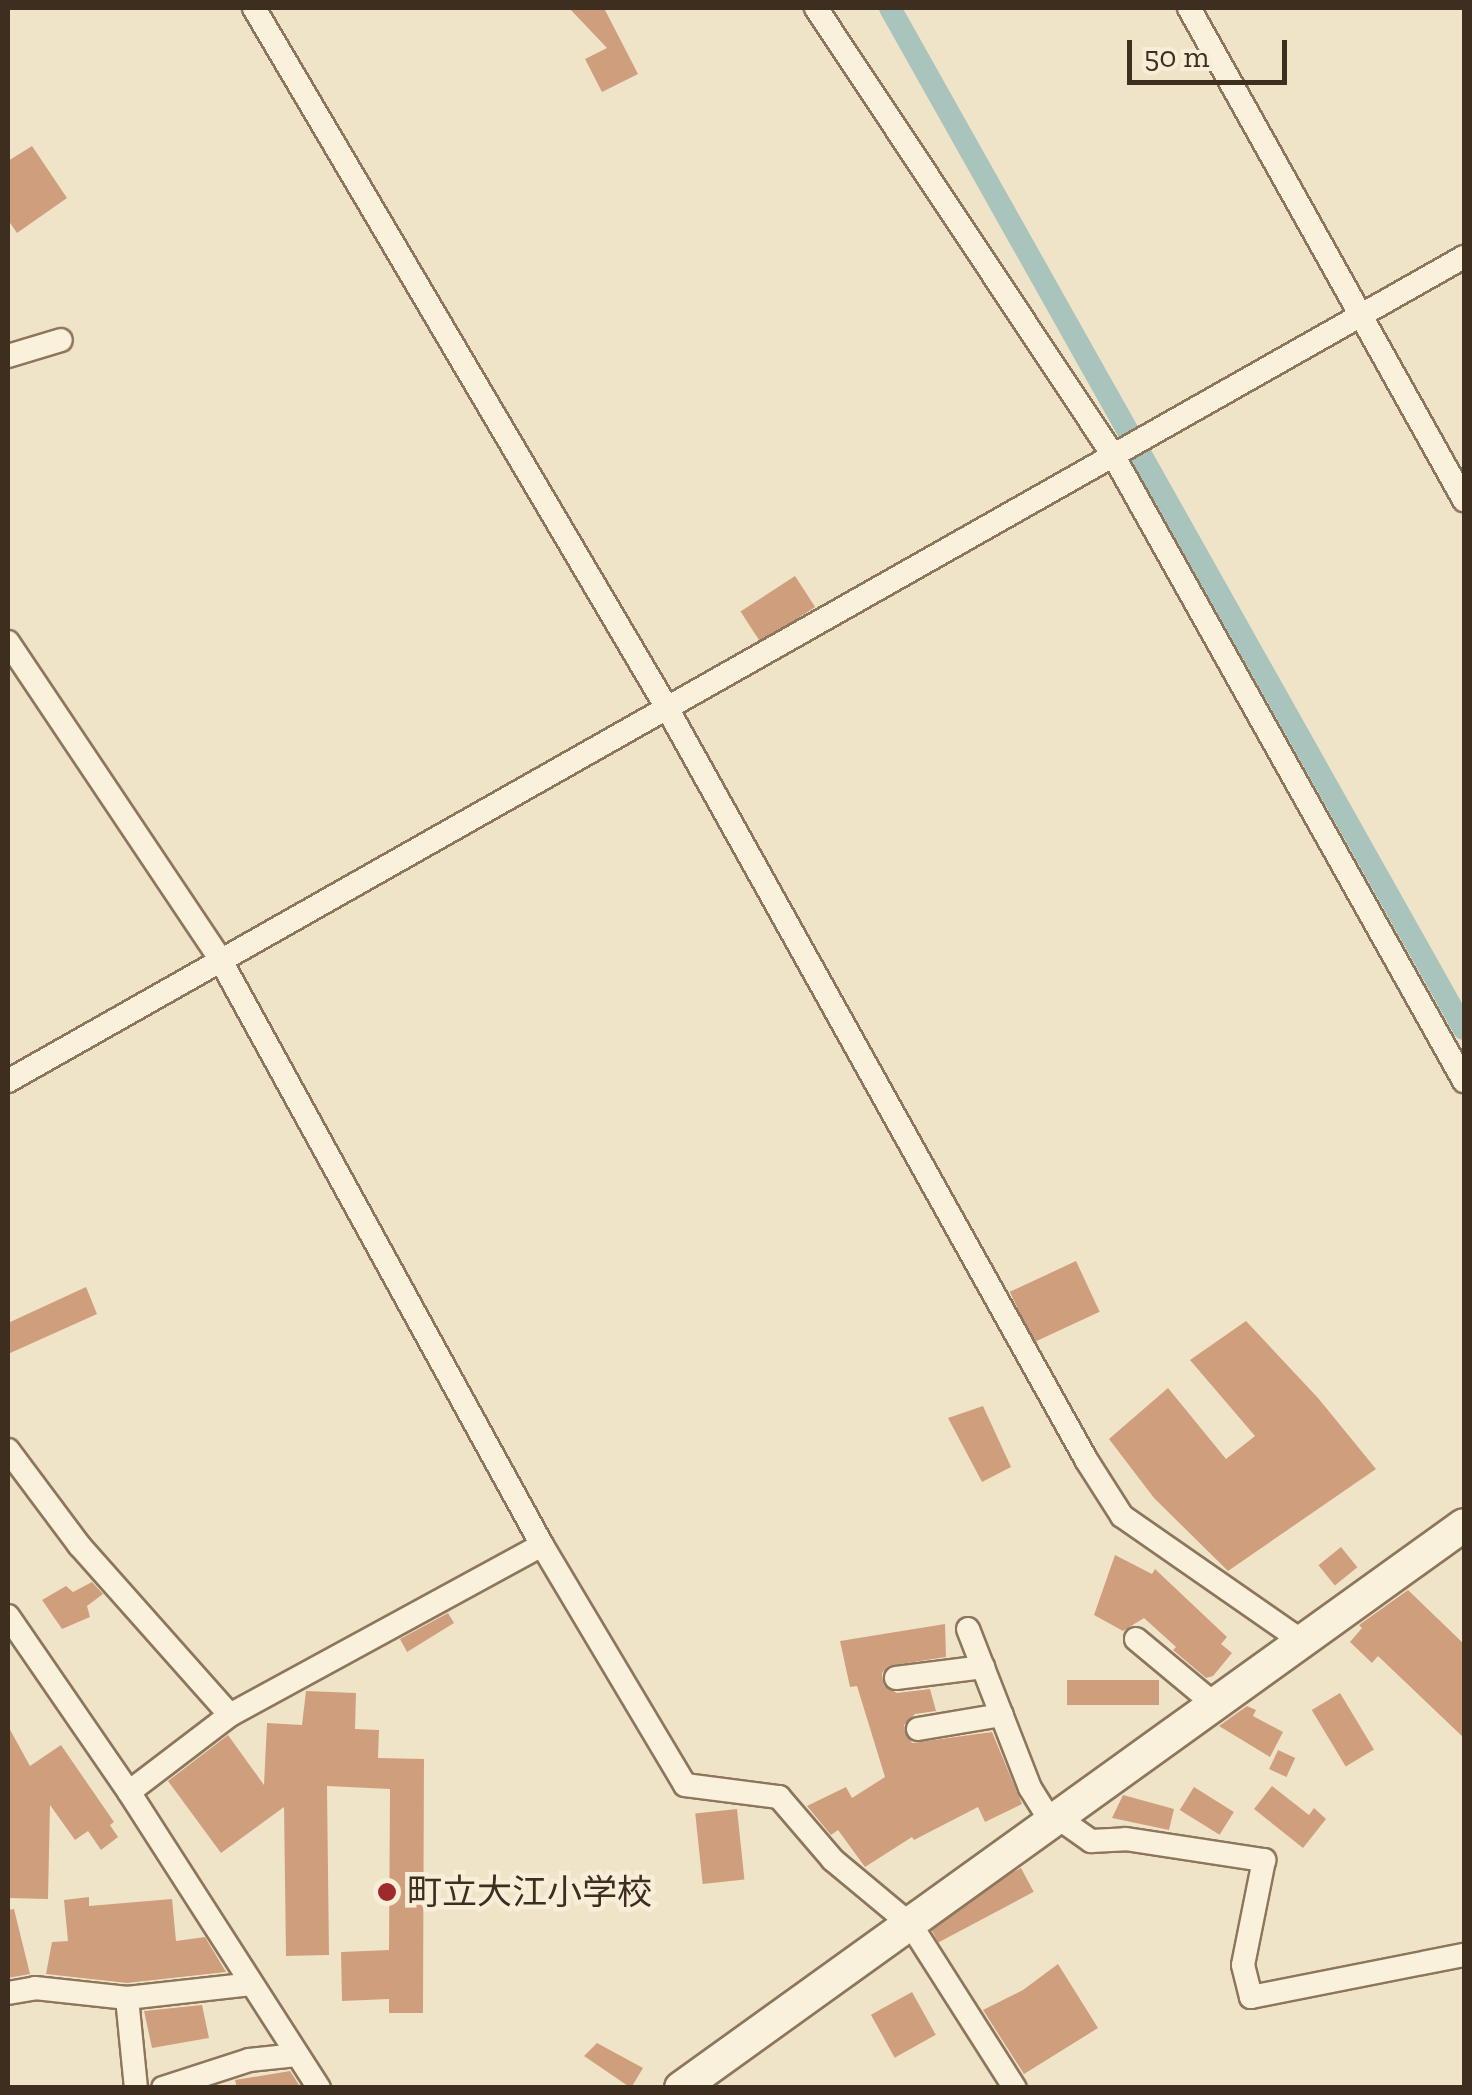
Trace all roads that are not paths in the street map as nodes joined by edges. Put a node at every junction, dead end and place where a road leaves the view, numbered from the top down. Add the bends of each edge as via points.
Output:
1 (254, 8) edge
2 (816, 8) edge
3 (1189, 8) edge
4 (1464, 257) edge
5 (1359, 316) junction
6 (61, 340) dead end
7 (8, 356) edge
8 (1112, 456) junction
9 (1464, 500) edge
10 (8, 642) edge
11 (667, 708) junction
12 (220, 959) junction
13 (8, 1081) edge
14 (1464, 1081) edge
15 (8, 1450) edge
16 (1464, 1524) edge
17 (542, 1545) junction
18 (8, 1616) edge
19 (968, 1629) dead end
20 (1136, 1639) dead end
21 (1302, 1641) junction
22 (984, 1667) junction
23 (896, 1678) dead end
24 (1214, 1704) junction
25 (230, 1715) junction
26 (1002, 1715) junction
27 (918, 1730) dead end
28 (129, 1792) junction
29 (1054, 1820) junction
30 (911, 1925) junction
31 (1464, 1954) edge
32 (251, 1984) junction
33 (8, 1994) edge
34 (128, 1998) junction
35 (298, 2055) junction
36 (702, 2083) edge
37 (136, 2088) edge
38 (163, 2088) edge
39 (318, 2088) edge
40 (1015, 2088) edge

1 - 11 street
2 - 8 street
3 - 5 street
4 - 5 street
5 - 8 street
5 - 9 street
6 - 7 street
8 - 11 street
8 - 14 street
10 - 12 street
11 - 12 street
11 - 21 street via 1122,1516
12 - 13 street
12 - 17 street
15 - 25 street via 80,1544
16 - 21 street
17 - 25 street
17 - 30 street via 686,1784 780,1797 833,1860
18 - 28 street
19 - 22 street
20 - 24 street
21 - 24 street
22 - 23 street
22 - 26 street
24 - 29 street
25 - 28 street
26 - 27 street
26 - 29 street via 1030,1788
28 - 32 street
29 - 30 street
29 - 31 street via 1090,1841 1126,1839 1264,1860 1242,1965 1251,1998
30 - 36 street
30 - 40 street
32 - 34 street
32 - 35 street
33 - 34 street via 35,1988
34 - 37 street
35 - 38 street via 249,2060
35 - 39 street

